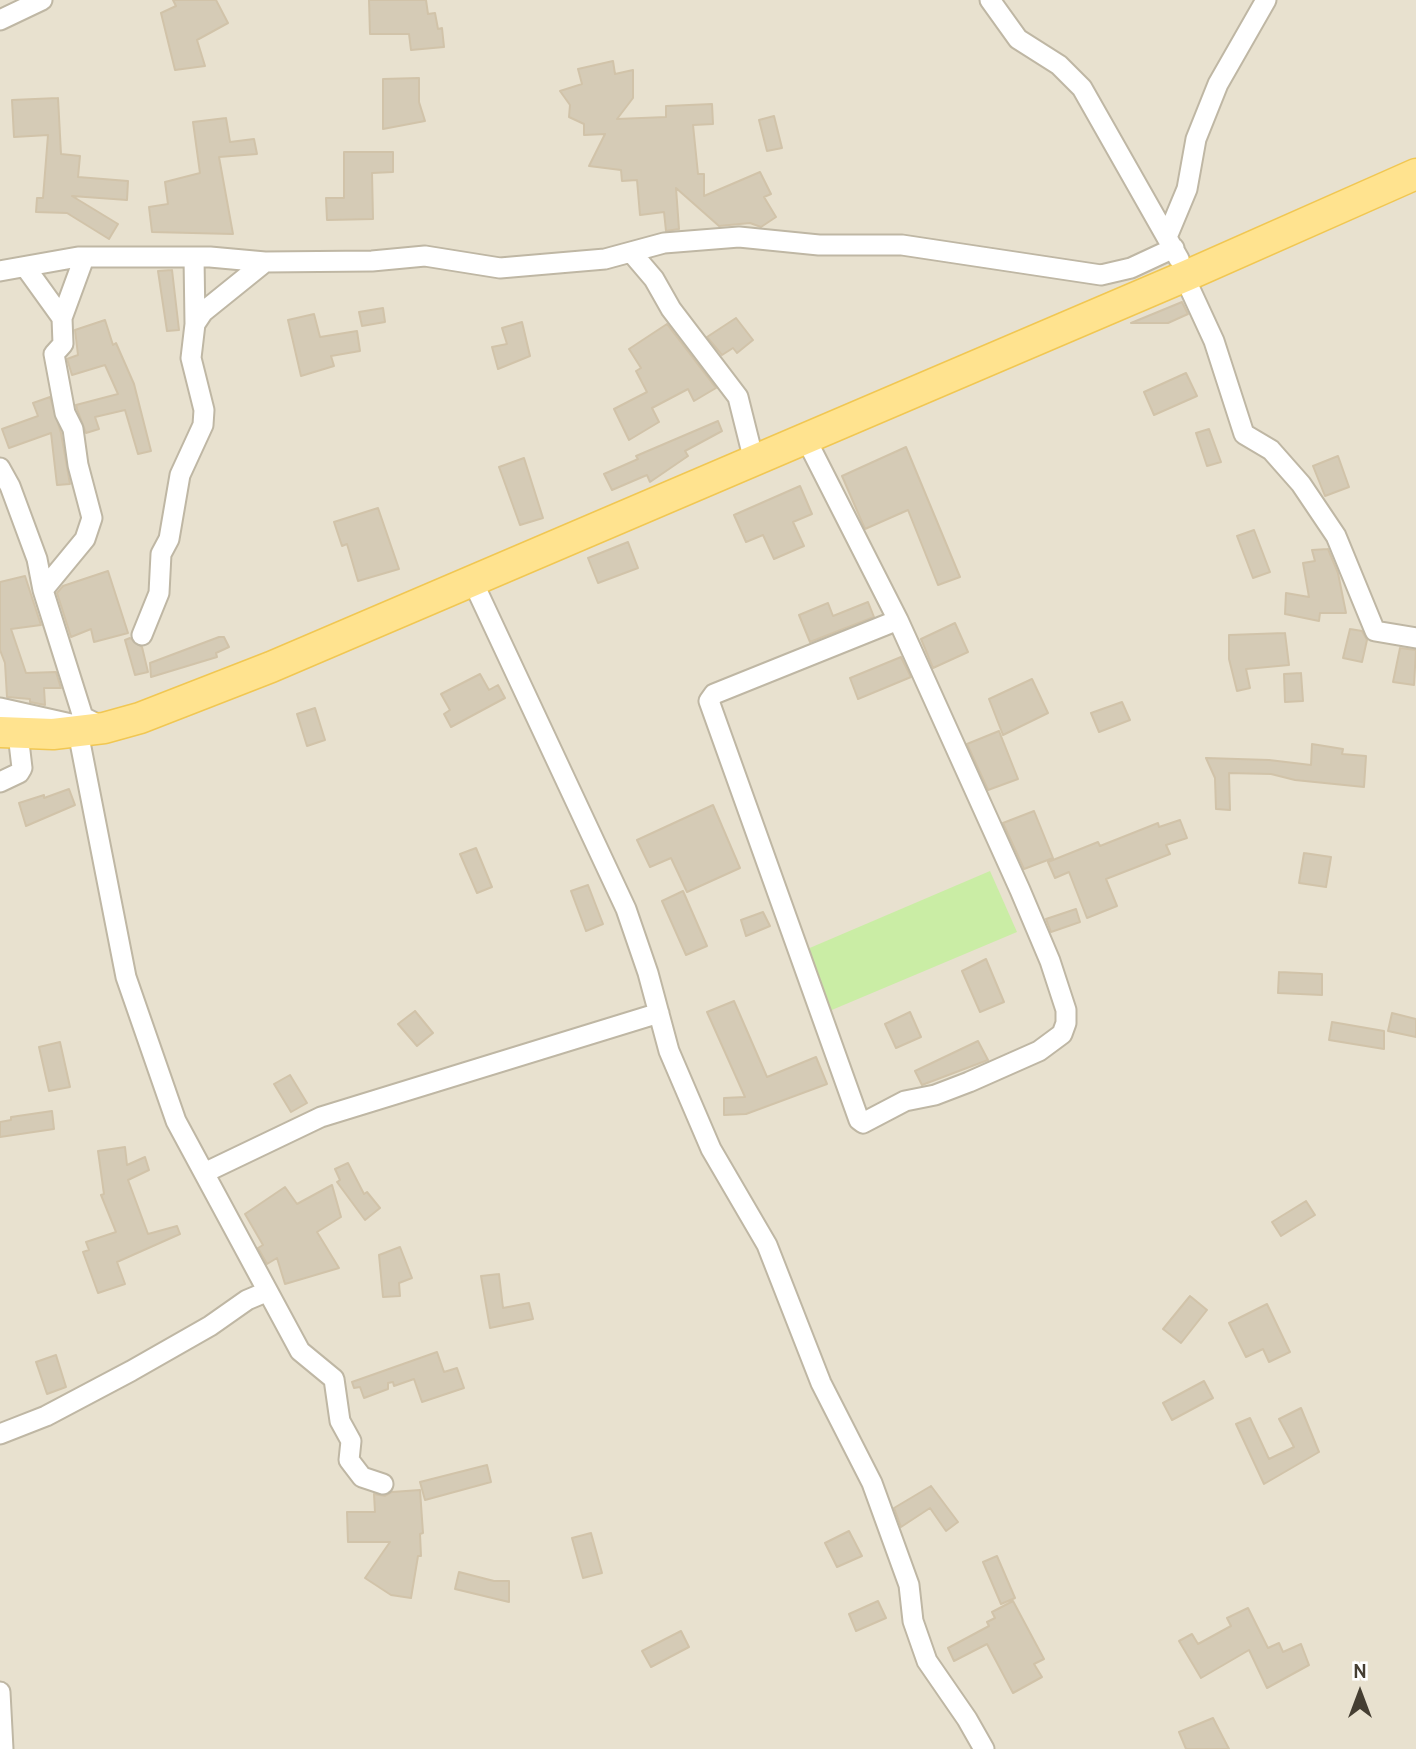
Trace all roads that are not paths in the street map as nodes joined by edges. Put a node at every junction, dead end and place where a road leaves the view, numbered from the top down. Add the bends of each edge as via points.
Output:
1 (42, 0) edge
2 (990, 0) edge
3 (1266, 0) edge
4 (0, 20) edge
5 (1416, 174) edge
6 (1171, 243) junction
7 (631, 252) junction
8 (194, 257) junction
9 (84, 258) junction
10 (265, 262) junction
11 (26, 268) junction
12 (0, 271) edge
13 (1186, 276) junction
14 (62, 318) junction
15 (195, 324) junction
16 (806, 439) junction
17 (754, 461) junction
18 (0, 468) edge
19 (473, 582) junction
20 (43, 590) junction
21 (898, 620) junction
22 (142, 635) dead end
23 (1416, 638) edge
24 (0, 708) edge
25 (91, 730) junction
26 (9, 733) edge
27 (0, 782) edge
28 (659, 1013) junction
29 (204, 1173) junction
30 (266, 1292) junction
31 (0, 1434) edge
32 (383, 1484) dead end
33 (0, 1692) edge
34 (3, 1749) edge
35 (984, 1749) edge

1 - 4 street
2 - 6 street via 1018,39 1059,65 1082,88
3 - 6 street via 1218,83 1196,139
5 - 13 main road
6 - 7 street via 1131,268 1101,275 874,243 819,245 739,237 664,243
6 - 13 street
7 - 10 street via 605,259 500,268 425,256
7 - 17 street via 738,397
8 - 9 street
8 - 10 street
8 - 15 street
9 - 11 street
9 - 14 street
10 - 15 street via 203,312
11 - 12 street
11 - 14 street
13 - 16 main road
13 - 23 street via 1214,341 1244,434 1271,450 1336,536 1375,631
14 - 20 street via 63,344 54,354 92,518 85,539
15 - 22 street via 191,358 204,410 203,425 180,475 169,539 161,554 159,593
16 - 17 main road
16 - 21 street
17 - 19 main road
18 - 20 street via 37,559
19 - 25 main road via 259,672 140,718
19 - 28 street via 626,909
20 - 25 street
21 - 21 street via 1050,961 1064,999 1066,1023 1062,1034 1039,1051 935,1095 905,1101 863,1123 709,701 714,694
24 - 25 street
25 - 26 main road
25 - 29 street via 126,977 176,1121
26 - 27 street via 22,768
28 - 29 street via 321,1117
28 - 35 street via 669,1051 711,1149 766,1245 821,1383 872,1483 909,1585 913,1621 927,1661
29 - 30 street
30 - 31 street via 131,1371 46,1416
30 - 32 street via 300,1350 334,1379 340,1422 351,1441 349,1460 362,1476
33 - 34 street

